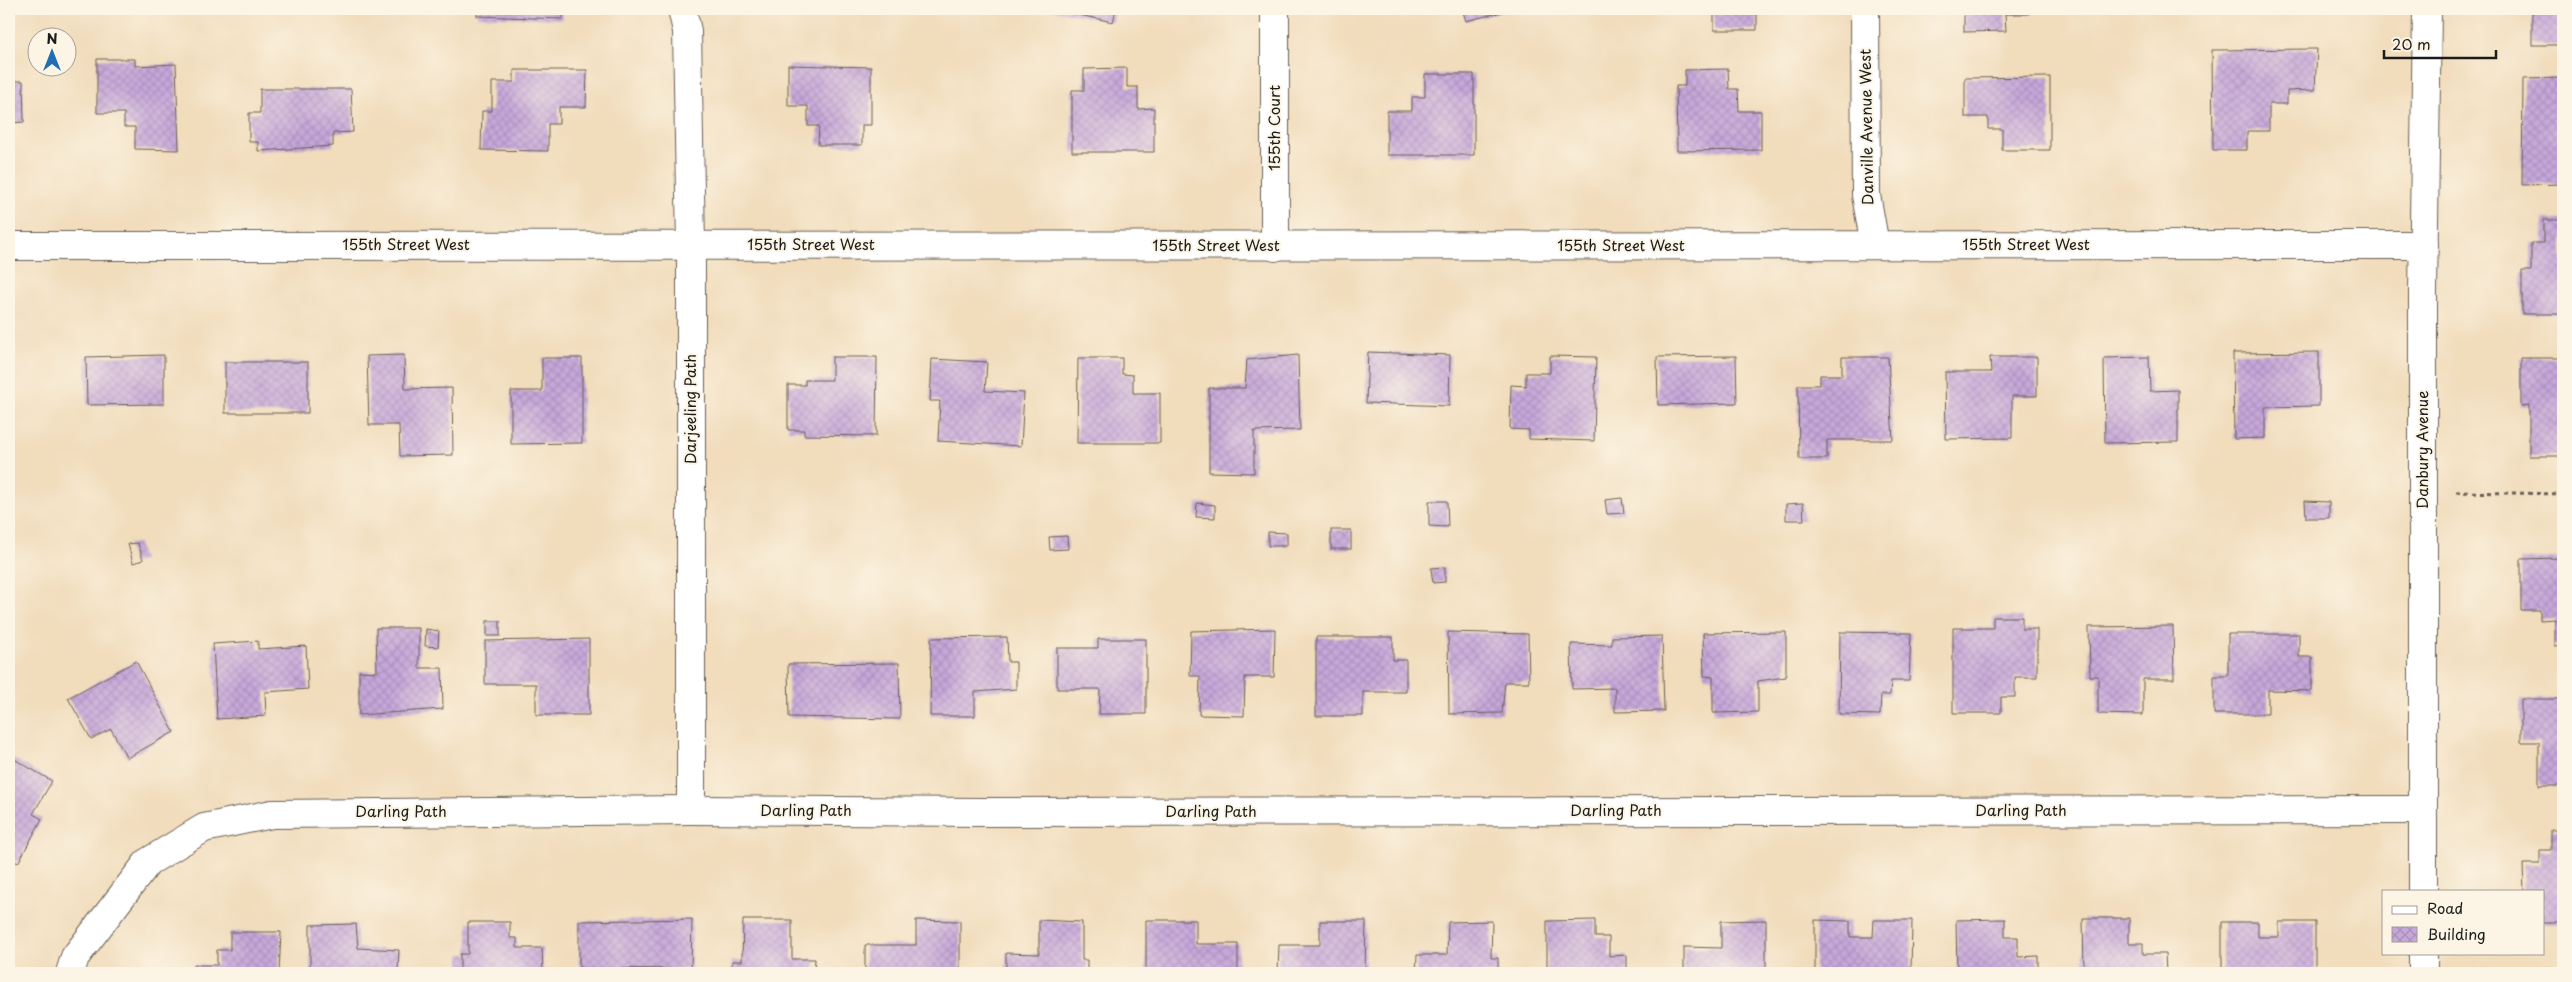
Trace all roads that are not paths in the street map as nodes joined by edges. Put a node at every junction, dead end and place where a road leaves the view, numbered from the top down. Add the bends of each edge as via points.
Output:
1 (682, 9) edge
2 (1275, 9) edge
3 (1865, 9) edge
4 (2427, 9) edge
5 (691, 245) junction
6 (1876, 245) junction
7 (2424, 245) junction
8 (9, 246) edge
9 (1275, 247) junction
10 (691, 810) junction
11 (2423, 810) junction
12 (2423, 890) edge
13 (2423, 954) edge
14 (70, 973) edge
15 (2423, 973) edge

1 - 5 street, Darjeeling Path via 687,31
2 - 9 street, 155th Court
3 - 6 street, Danville Avenue West via 1866,195
4 - 7 street, Danbury Avenue
5 - 8 street, 155th Street West
5 - 9 street, 155th Street West
5 - 10 street, Darjeeling Path
6 - 7 street, 155th Street West
6 - 9 street, 155th Street West
7 - 11 street, Danbury Avenue
10 - 11 street, Darling Path
10 - 14 street, Darling Path via 272,814 204,828 148,862 74,957
11 - 12 street, Danbury Avenue
13 - 15 street

